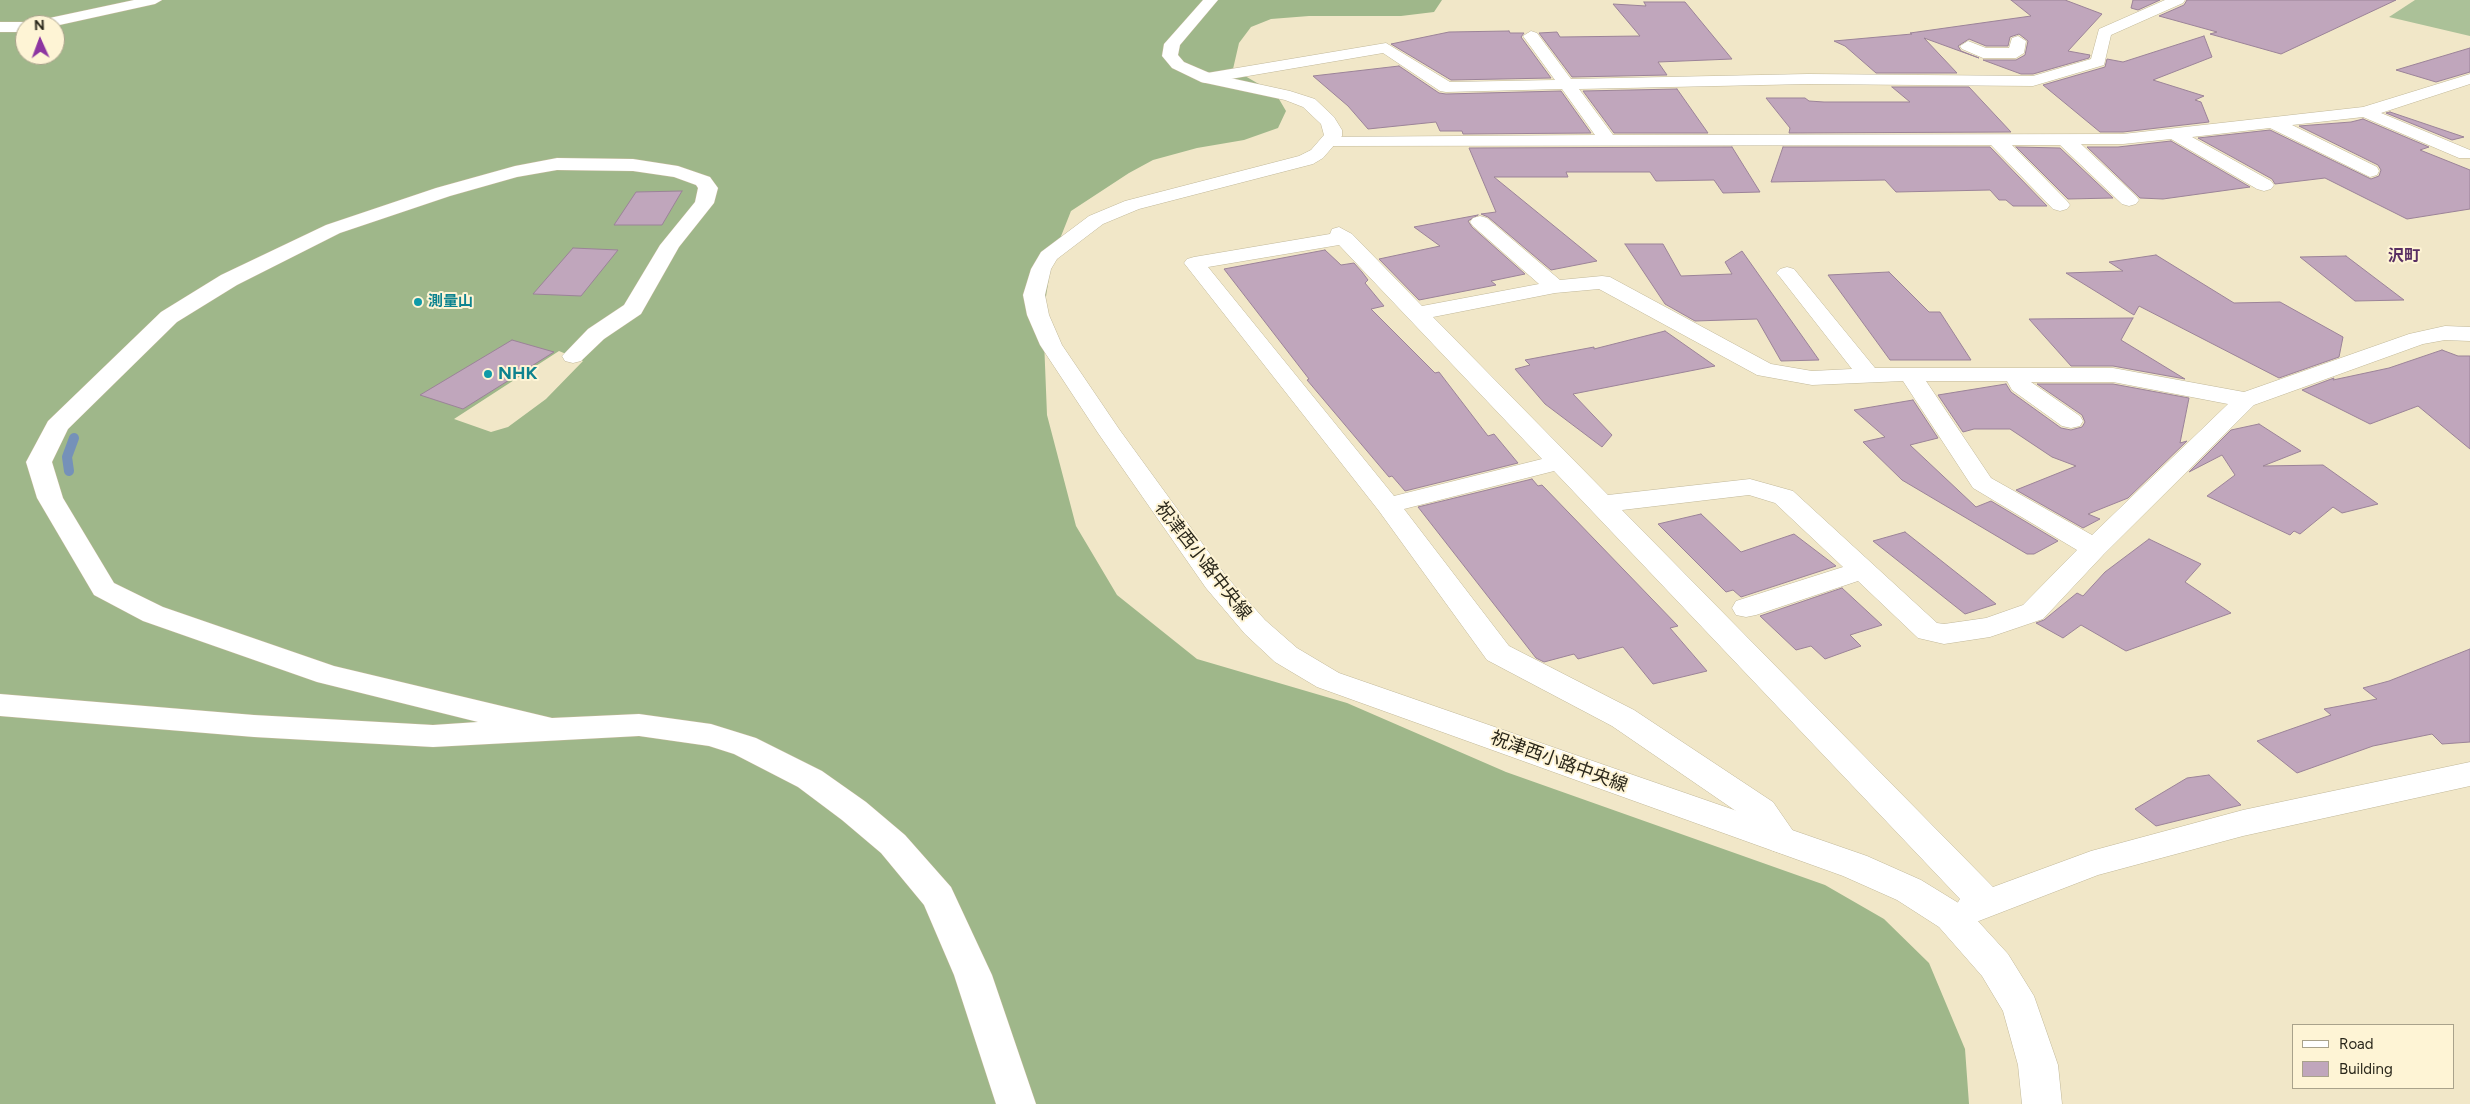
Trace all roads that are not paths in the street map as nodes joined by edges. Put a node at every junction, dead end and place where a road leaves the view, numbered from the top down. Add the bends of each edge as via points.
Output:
1 (155, 0) edge
2 (1210, 0) edge
3 (2178, 0) edge
4 (65, 20) edge
5 (15, 26) edge
6 (0, 27) edge
7 (1531, 36) dead end
8 (1968, 46) dead end
9 (2069, 72) junction
10 (1207, 78) junction
11 (2470, 79) edge
12 (1567, 84) junction
13 (2365, 112) junction
14 (2272, 122) junction
15 (2173, 133) junction
16 (1996, 139) junction
17 (2065, 139) junction
18 (1329, 141) junction
19 (1609, 142) junction
20 (2468, 154) edge
21 (2370, 170) dead end
22 (2264, 185) dead end
23 (2129, 200) dead end
24 (2060, 205) dead end
25 (1480, 222) dead end
26 (1787, 273) dead end
27 (1555, 287) junction
28 (1419, 313) junction
29 (2470, 334) edge
30 (573, 356) dead end
31 (1910, 374) junction
32 (2016, 375) junction
33 (1869, 376) junction
34 (2246, 400) junction
35 (2071, 421) dead end
36 (1559, 462) junction
37 (1602, 504) junction
38 (1388, 506) junction
39 (2094, 548) junction
40 (1862, 570) junction
41 (1746, 608) dead end
42 (0, 705) edge
43 (546, 728) junction
44 (2470, 774) edge
45 (1783, 841) junction
46 (1986, 903) junction
47 (1952, 918) junction
48 (1016, 1104) edge
49 (2042, 1104) edge

1 - 4 street
2 - 10 street via 1172,44 1170,56 1185,70
3 - 9 street via 2104,32 2098,62
5 - 6 street
7 - 12 street
8 - 9 street via 1982,53 2017,47 2038,61
9 - 12 street via 2033,81 1808,79
10 - 12 street via 1386,48 1446,87
10 - 18 street via 1309,103 1321,111 1334,130
11 - 13 street
12 - 19 street
13 - 14 street
13 - 20 street
14 - 15 street
14 - 21 street
15 - 17 street via 2124,139
15 - 22 street
16 - 17 street
16 - 19 street
16 - 24 street
17 - 23 street
18 - 19 street
18 - 45 street, 祝津西小路中央線 via 1306,160 1132,205 1096,220 1072,236 1048,256 1034,295 1038,315 1051,345 1210,575 1254,627 1286,655 1328,680
25 - 27 street
26 - 33 street
27 - 28 street
27 - 33 street via 1602,282 1765,370 1812,378
28 - 36 street
28 - 38 street via 1342,235 1194,263
29 - 34 street via 2445,333 2417,339
30 - 43 street via 596,334 633,309 670,245 704,203 708,188 703,181 678,172 634,165 557,164 443,192 333,229 229,280 170,317 57,426 39,462 50,498 104,589 153,614 328,675
31 - 32 street
31 - 33 street
31 - 39 street via 1982,483
32 - 34 street via 2113,375
32 - 35 street via 2020,385
34 - 39 street
36 - 37 street
36 - 38 street
37 - 40 street via 1750,487 1784,497
37 - 46 street
38 - 45 street via 1498,653 1623,718 1761,811
39 - 40 street via 2033,612 1990,627 1944,634 1928,631
40 - 41 street
42 - 43 street via 254,726 434,736
43 - 48 street via 638,725 711,735 773,759 810,779 854,810 893,844 938,897 974,975
44 - 46 street via 2243,823 2091,864
45 - 47 street, 祝津西小路中央線 via 1855,866 1909,890
46 - 47 street
47 - 49 street, 祝津西小路中央線 via 1995,966 2021,1007 2038,1065

